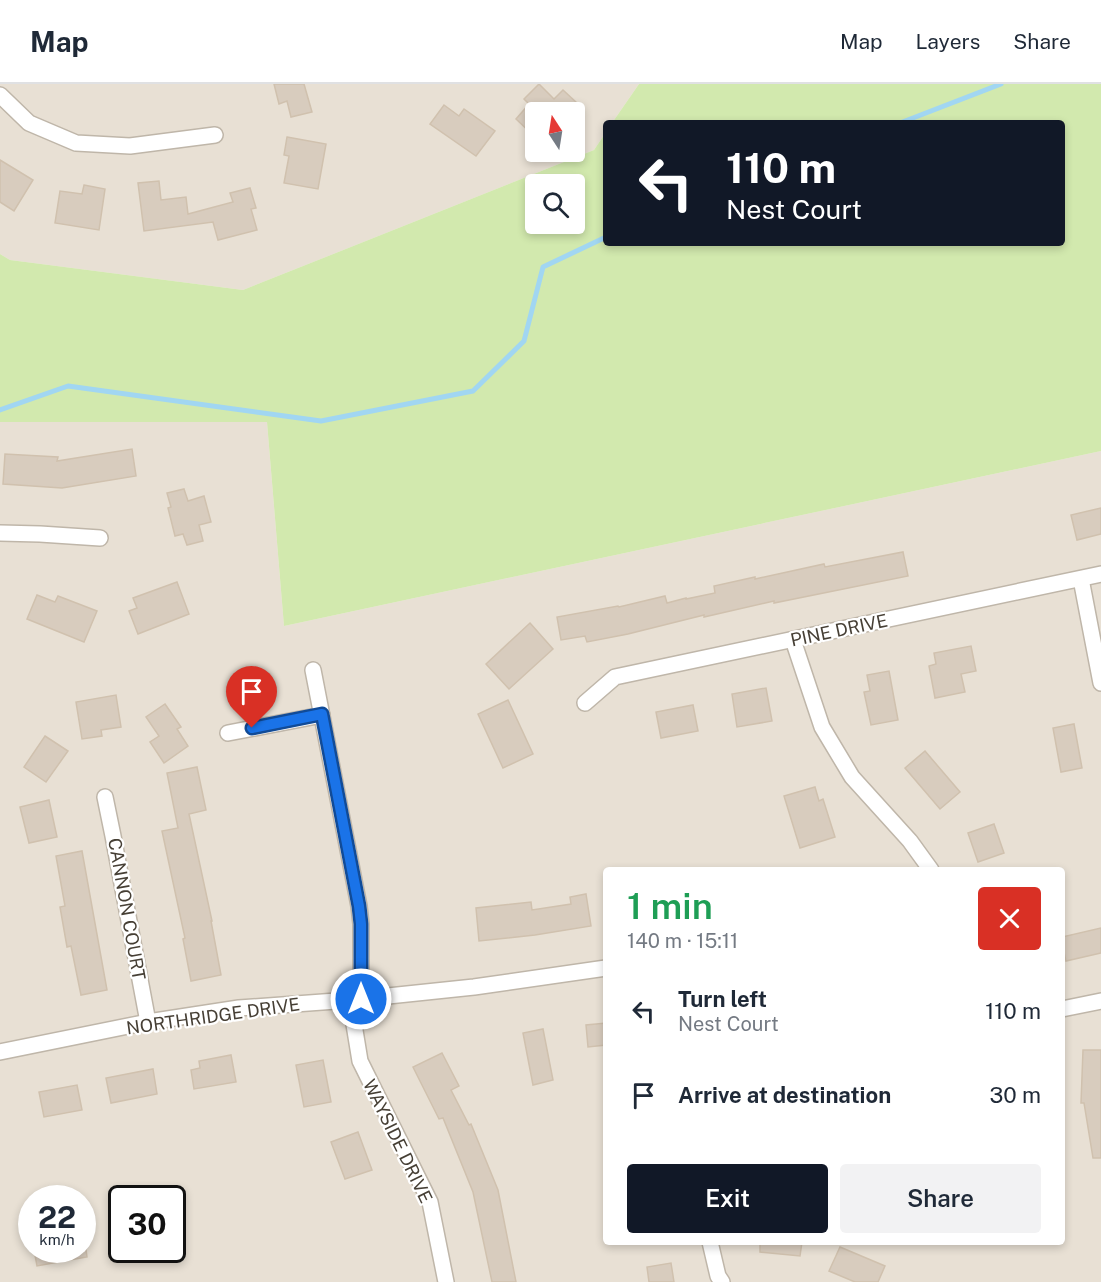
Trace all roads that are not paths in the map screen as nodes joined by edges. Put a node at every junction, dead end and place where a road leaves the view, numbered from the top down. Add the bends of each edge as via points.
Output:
1 (0, 95) edge
2 (215, 135) dead end
3 (0, 533) edge
4 (100, 538) dead end
5 (1101, 574) edge
6 (1081, 579) junction
7 (793, 640) junction
8 (313, 670) dead end
9 (1101, 683) edge
10 (585, 702) dead end
11 (322, 714) junction
12 (228, 733) dead end
13 (105, 797) dead end
14 (929, 867) edge
15 (603, 968) edge
16 (356, 999) junction
17 (1101, 1001) edge
18 (1065, 1008) edge
19 (148, 1022) junction
20 (0, 1052) edge
21 (711, 1245) edge
22 (446, 1282) edge
23 (722, 1282) edge

1 - 2 street via 29,123 76,143 130,146
3 - 4 street
5 - 6 street, PINE DRIVE
6 - 7 street, PINE DRIVE
6 - 9 street
7 - 10 street, PINE DRIVE via 615,677
7 - 14 street via 822,728 852,777
8 - 11 street, WAYSIDE DRIVE
11 - 12 street
11 - 16 street, WAYSIDE DRIVE via 359,906
13 - 19 street, CANNON COURT
15 - 16 street, NORTHRIDGE DRIVE
16 - 19 street, NORTHRIDGE DRIVE via 239,1008
16 - 22 street, WAYSIDE DRIVE via 360,1061 430,1202
17 - 18 street
19 - 20 street, NORTHRIDGE DRIVE
21 - 23 street

